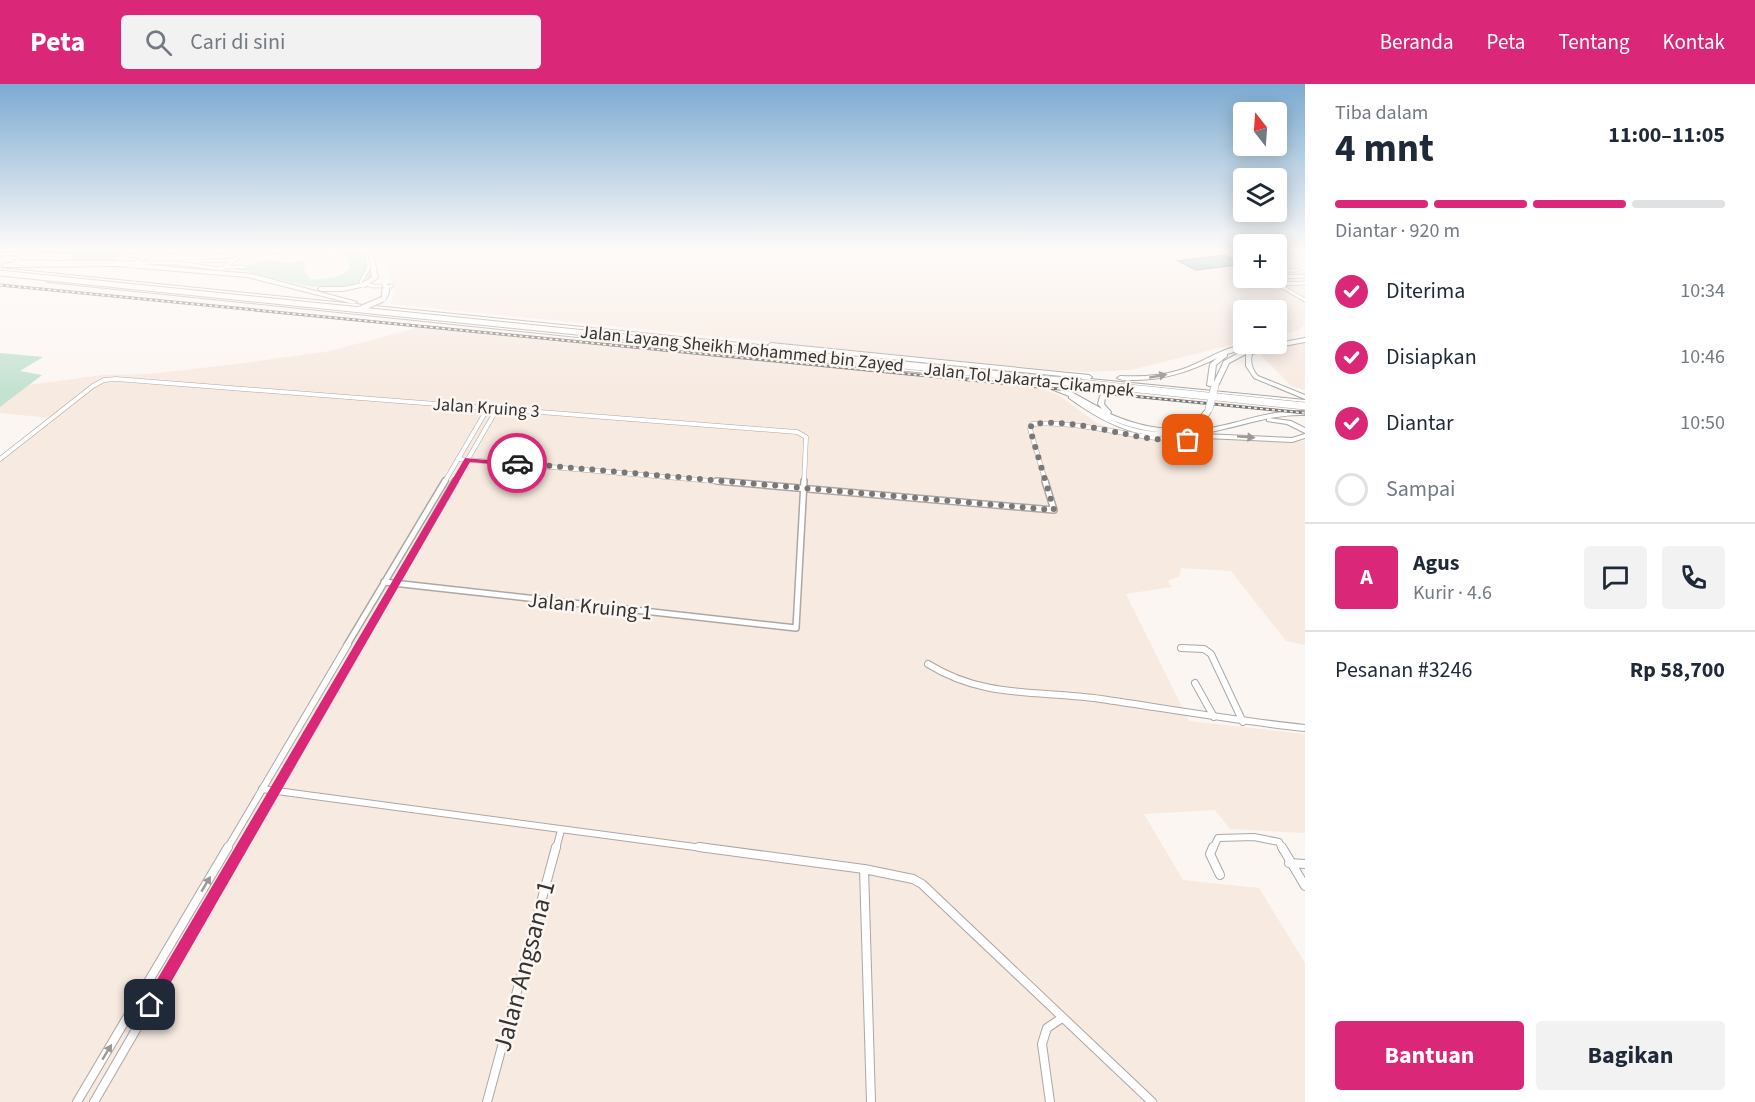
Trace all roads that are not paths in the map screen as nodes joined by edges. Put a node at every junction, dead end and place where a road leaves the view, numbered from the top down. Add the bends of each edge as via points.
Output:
1 (173, 296) edge
2 (180, 296) edge
3 (213, 296) edge
4 (231, 296) edge
5 (330, 296) edge
6 (384, 296) edge
7 (1305, 337) edge
8 (1287, 340) edge
9 (1233, 349) edge
10 (1233, 353) edge
11 (1239, 354) edge
12 (1027, 382) junction
13 (1213, 385) junction
14 (1128, 390) junction
15 (1305, 397) edge
16 (1305, 405) edge
17 (488, 408) junction
18 (1207, 408) junction
19 (497, 409) junction
20 (1305, 413) edge
21 (1240, 424) junction
22 (1305, 431) edge
23 (1305, 436) edge
24 (1188, 440) joint
25 (3, 454) edge
26 (0, 459) edge
27 (458, 459) junction
28 (467, 459) junction
29 (804, 489) junction
30 (384, 582) junction
31 (395, 584) junction
32 (796, 628) joint
33 (1181, 648) dead end
34 (928, 664) dead end
35 (1195, 683) dead end
36 (1214, 717) junction
37 (1244, 722) junction
38 (1305, 728) edge
39 (262, 789) junction
40 (275, 791) junction
41 (561, 831) junction
42 (1289, 863) junction
43 (1305, 864) edge
44 (864, 869) junction
45 (1220, 875) dead end
46 (1305, 886) edge
47 (1062, 1018) junction
48 (77, 1102) edge
49 (94, 1102) edge
50 (487, 1102) edge
51 (871, 1102) edge
52 (1050, 1102) edge
53 (1152, 1102) edge

1 - 6 highway, bridge via 325,313 354,310
2 - 12 highway
3 - 14 highway, Jalan Tol Jakarta–Cikampek
4 - 16 highway, Jalan Layang Sheikh Mohammed bin Zayed, bridge
5 -> 9 highway via 365,304 1091,377 1160,376
7 - 8 highway
7 - 15 highway via 1258,349 1249,353 1247,360 1256,377
10 - 13 highway via 1213,364
11 - 13 highway via 1222,366
12 - 18 highway via 1059,388 1115,418 1148,428 1193,426 1202,422
12 - 21 highway via 1059,390 1097,418 1140,433 1184,435
13 - 18 highway, bridge
14 - 16 highway, Jalan Tol Jakarta–Cikampek
14 - 18 highway via 1105,394 1101,404 1113,415 1135,423 1184,425 1200,418
17 - 19 street, Jalan Kruing 3
17 - 25 street, Jalan Kruing 3 via 112,379 93,386
17 - 27 street
19 - 28 street
19 - 29 street, Jalan Kruing 3 via 797,432 807,440
20 - 21 highway via 1281,413
21 - 22 highway via 1280,420
24 -> 23 highway via 1220,435 1292,440
24 - 29 street via 1167,441 1091,428 1032,424 1030,429 1054,510
25 - 26 street, Jalan Kruing 3
27 - 28 street
27 - 30 street
28 - 29 street
28 - 31 street
29 - 32 street, Jalan Kruing 3
30 - 31 street, Jalan Kruing 1
30 - 39 street
31 - 32 street, Jalan Kruing 1
31 - 40 street
33 - 37 street via 1211,654
34 - 36 street via 982,689 1094,698
35 - 36 street
36 - 37 street
37 - 38 street
39 - 40 street
48 -> 39 street
40 - 41 street
40 - 49 street
41 - 44 street
41 - 50 street, Jalan Angsana 1
42 - 43 street
42 - 45 street via 1279,842 1220,837 1210,853
42 - 46 street
44 - 47 street via 922,884
44 - 51 street
47 - 52 street via 1047,1028 1042,1044
47 - 53 street

